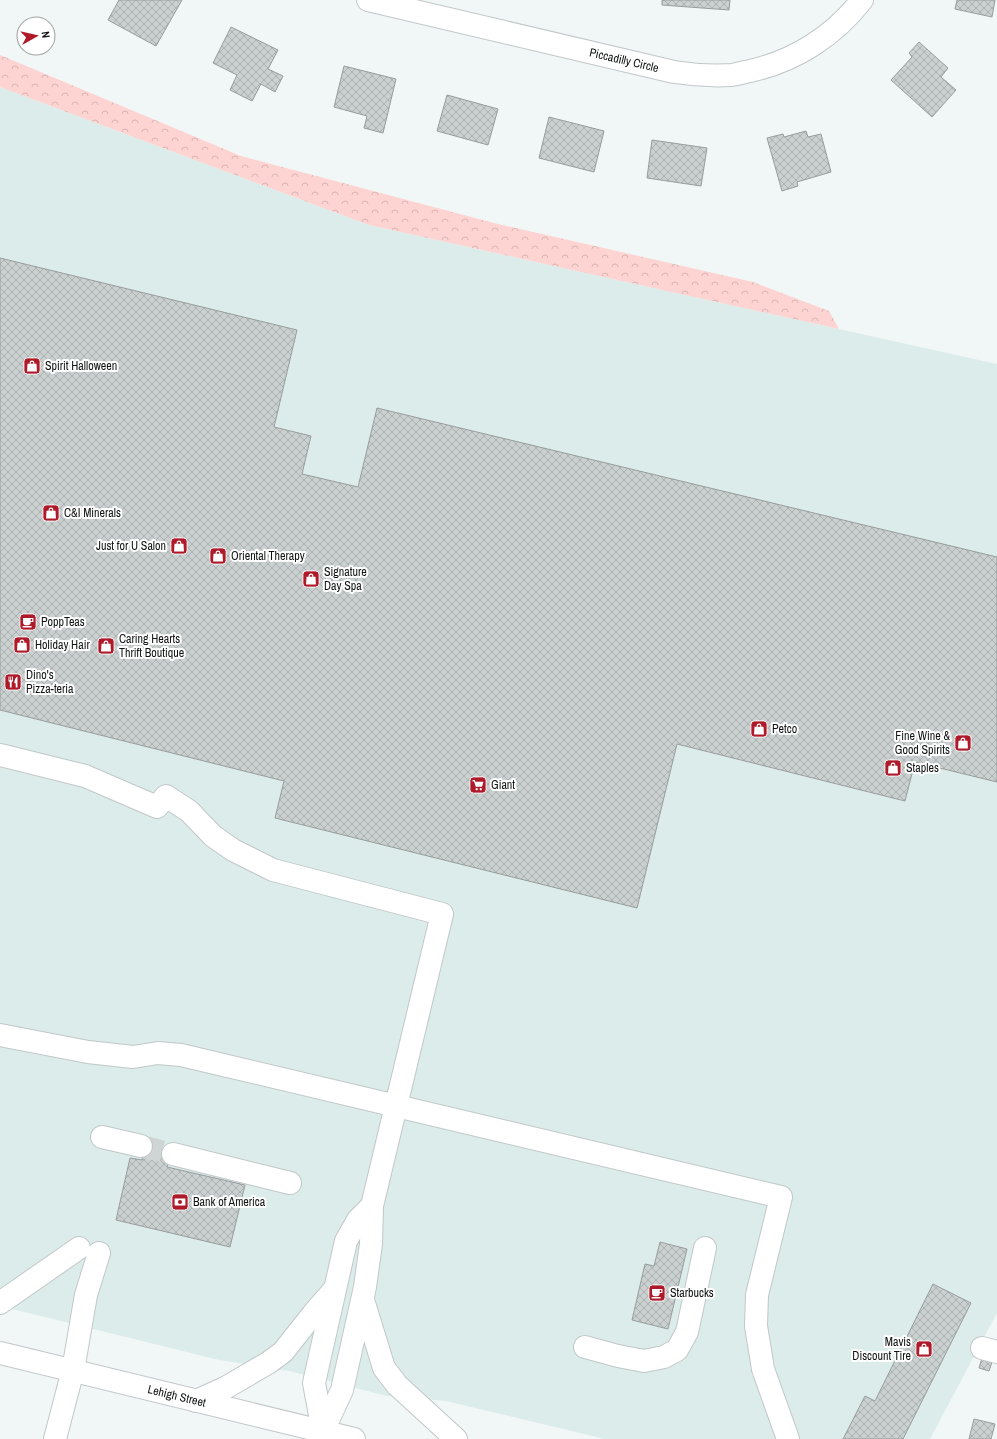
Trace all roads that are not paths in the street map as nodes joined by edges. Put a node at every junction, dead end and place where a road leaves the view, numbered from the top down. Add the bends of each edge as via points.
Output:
1 (368, 0) edge
2 (862, 0) edge
3 (0, 755) edge
4 (0, 1035) edge
5 (397, 1107) junction
6 (102, 1137) dead end
7 (141, 1146) tunnel mouth
8 (172, 1154) tunnel mouth
9 (290, 1182) dead end
10 (372, 1206) junction
11 (706, 1248) dead end
12 (335, 1288) junction
13 (362, 1297) junction
14 (0, 1303) edge
15 (585, 1347) dead end
16 (0, 1353) edge
17 (73, 1370) junction
18 (196, 1401) junction
19 (322, 1435) edge
20 (55, 1439) edge
21 (354, 1439) edge
22 (456, 1439) edge
23 (788, 1439) edge

1 - 2 main road, Piccadilly Circle via 674,72 701,76 734,75 766,68 797,55 825,38 850,16
3 - 5 main road via 85,776 157,807 166,796 189,811 213,836 273,870 442,914
4 - 5 main road via 88,1052 133,1057 173,1053
5 - 10 main road
5 - 23 main road via 781,1197 757,1295 756,1326 763,1369
6 - 7 main road
8 - 9 main road
10 - 12 main road via 358,1220 346,1240
10 - 13 main road via 371,1244
11 - 15 main road via 687,1332 677,1350 664,1357 644,1361
12 - 18 main road via 283,1352 225,1388
12 - 19 main road via 314,1384
13 - 19 main road via 342,1390
13 - 22 main road via 384,1368 397,1385
14 - 17 main road via 89,1250 86,1295
16 - 17 main road, Lehigh Street
17 - 18 main road, Lehigh Street
17 - 20 main road
18 - 19 main road, Lehigh Street
19 - 21 main road, Lehigh Street

